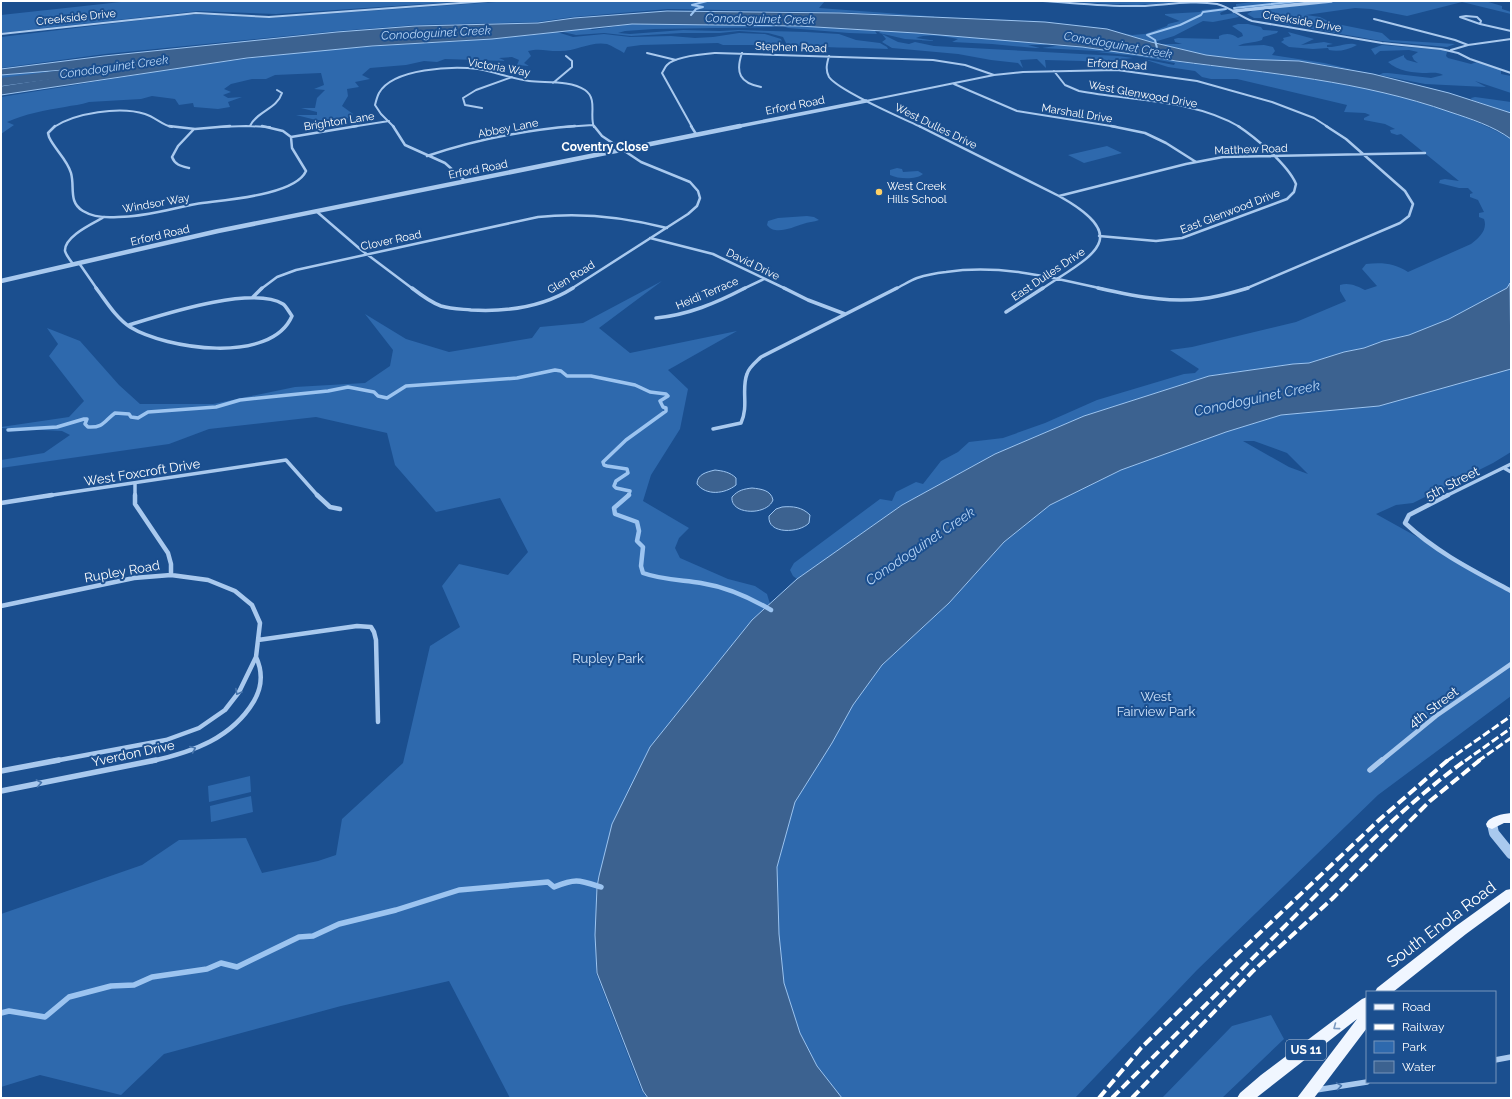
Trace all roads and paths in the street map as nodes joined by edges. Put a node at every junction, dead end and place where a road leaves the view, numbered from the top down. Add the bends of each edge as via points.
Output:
1 (488, 1) edge
2 (1043, 1) edge
3 (1331, 1) edge
4 (1234, 10) junction
5 (1374, 19) dead end
6 (1480, 24) junction
7 (1511, 31) edge
8 (1, 34) edge
9 (1511, 39) edge
10 (1468, 45) junction
11 (1450, 50) junction
12 (742, 53) junction
13 (647, 54) dead end
14 (566, 56) dead end
15 (829, 56) junction
16 (676, 60) junction
17 (1054, 71) junction
18 (1511, 73) edge
19 (994, 75) junction
20 (512, 77) junction
21 (553, 83) junction
22 (953, 84) junction
23 (761, 87) dead end
24 (277, 90) dead end
25 (866, 101) junction
26 (482, 108) dead end
27 (389, 122) junction
28 (593, 125) junction
29 (250, 126) junction
30 (194, 129) junction
31 (696, 134) junction
32 (291, 136) junction
33 (621, 149) junction
34 (1364, 154) junction
35 (1425, 154) dead end
36 (427, 156) junction
37 (1273, 156) junction
38 (1196, 162) junction
39 (189, 168) dead end
40 (465, 181) junction
41 (1059, 196) junction
42 (316, 211) junction
43 (104, 217) junction
44 (667, 228) junction
45 (1099, 236) junction
46 (650, 238) junction
47 (366, 254) junction
48 (80, 262) junction
49 (73, 264) junction
50 (764, 279) junction
51 (1057, 279) junction
52 (1, 281) edge
53 (252, 298) junction
54 (1006, 312) dead end
55 (845, 314) junction
56 (656, 318) dead end
57 (129, 325) junction
58 (713, 428) dead end
59 (1511, 464) edge
60 (1504, 468) junction
61 (1511, 472) edge
62 (135, 484) junction
63 (1, 503) edge
64 (340, 509) dead end
65 (171, 575) junction
66 (1511, 590) edge
67 (1, 606) edge
68 (258, 640) junction
69 (256, 657) junction
70 (1511, 664) edge
71 (378, 722) dead end
72 (1370, 770) dead end
73 (1, 772) edge
74 (1, 791) edge
75 (1511, 818) edge
76 (1492, 824) joint
77 (1511, 854) edge
78 (1511, 894) edge
79 (1387, 989) edge
80 (1366, 1004) edge
81 (1366, 1019) edge
82 (1511, 1057) edge
83 (1496, 1060) edge
84 (1366, 1082) edge
85 (1308, 1094) edge
86 (1246, 1098) edge

1 - 8 street, Creekside Drive via 269,17 196,13
2 - 4 street, Creekside Drive via 1140,6 1210,2
3 - 4 street
4 - 11 street, Creekside Drive via 1247,19 1288,28 1390,44
5 - 10 street
6 - 6 street via 1463,19 1460,17 1475,16
6 - 7 street
9 - 10 street
10 - 11 street
11 - 18 street, Creekside Drive
12 - 15 street, Stephen Road
12 - 16 street, Stephen Road via 709,54
12 - 23 street via 738,68 742,78 750,85
13 - 16 street
14 - 21 street via 572,61 572,67
15 - 19 street, Stephen Road via 940,61 972,66
15 - 25 street, West Dulles Drive via 826,67 828,76 840,87
16 - 31 street via 668,64 662,73
17 - 19 street, Erford Road
17 - 34 street, Erford Road via 1122,71 1220,86 1314,118 1336,130
17 - 37 street, West Glenwood Drive via 1065,85 1079,91 1179,107 1220,118 1251,134
19 - 22 street, Erford Road
20 - 21 street, Victoria Way
20 - 26 street via 476,90 463,98 465,105
20 - 27 street, Victoria Way via 464,68 426,71 399,78 385,85 375,103
21 - 28 street, Victoria Way via 581,89 590,94
22 - 25 street, Erford Road
22 - 38 street, Marshall Drive via 1017,111 1145,133
24 - 29 street via 282,92 282,96 255,118
25 - 31 street, Erford Road
25 - 41 street, West Dulles Drive
27 - 32 street, Brighton Lane
27 - 36 street, Victoria Way via 405,145
28 - 33 street via 601,135
28 - 36 street, Abbey Lane via 536,130 465,144
29 - 30 street, Windsor Way
29 - 32 street, Windsor Way via 276,128
30 - 39 street via 174,151 172,158 172,162 177,165
30 - 43 street, Windsor Way via 172,127 147,114 124,112 81,116 58,124 50,130 48,137 69,167 73,202 83,211
31 - 33 street, Erford Road
32 - 43 street, Windsor Way via 292,148 306,171 292,185 263,194 148,214
33 - 40 street, Erford Road
33 - 44 street, Glen Road via 644,164 684,178 700,192 700,201 696,207
34 - 35 street, Matthew Road
34 - 37 street, Matthew Road
34 - 51 street, Erford Road via 1409,196 1413,204 1409,216 1400,223 1249,288 1212,298 1162,300 1124,295
36 - 40 street, Victoria Way via 452,168
37 - 38 street, Matthew Road via 1223,157
37 - 45 street, East Glenwood Drive via 1288,171 1296,184 1294,192 1287,198 1182,238 1156,241
38 - 41 street, Matthew Road
40 - 42 street, Erford Road
41 - 45 street via 1091,216 1099,228
42 - 47 street, Glen Road
42 - 48 street, Erford Road
43 - 49 street via 76,234 67,243 66,254
44 - 46 street, Glen Road
44 - 47 street, Clover Road via 605,214 550,215
45 - 51 street, East Dulles Drive via 1098,248 1094,254
46 - 47 street, Glen Road via 559,297 526,307 491,311 459,310 434,303 420,296
46 - 50 street, David Drive via 713,254
47 - 53 street, Clover Road via 287,272 268,282
48 - 49 street, Erford Road
48 - 57 street via 98,290 120,318
49 - 52 street, Erford Road
50 - 55 street, David Drive
50 - 56 street, Heidi Terrace via 690,313
51 - 54 street, East Dulles Drive via 1016,308
51 - 55 street, Erford Road via 1004,270 971,269 943,272 908,282
53 - 57 street via 217,302
53 - 57 street via 269,299 284,304 292,316 287,326 276,334 248,345 225,349 195,348 152,336
55 - 58 street, Erford Road via 761,357 746,375 746,415 741,423
59 - 60 street, 5th Street
60 - 61 street
60 - 66 street, 5th Street via 1409,516 1405,523 1437,549
62 - 63 street, West Foxcroft Drive
62 - 64 street, West Foxcroft Drive via 286,460 324,503
62 - 65 street via 135,504 168,554
65 - 67 street, Rupley Road via 134,578
65 - 68 street, Rupley Road via 208,580 235,591 248,601 257,614 260,623
68 - 69 street, Yverdon Drive
68 - 71 street via 357,626 373,629 376,632
69 -> 73 street, Yverdon Drive via 239,692 225,710 189,733 166,740
74 -> 69 street, Yverdon Drive via 163,760 200,746 236,723 255,700 262,674
70 - 72 street, 4th Street via 1436,716
75 - 76 main road
76 - 77 street via 1494,833
78 - 79 main road, South Enola Road
80 -> 86 main road, US 11
81 - 85 main road, US 11
82 - 83 street
85 -> 84 street

